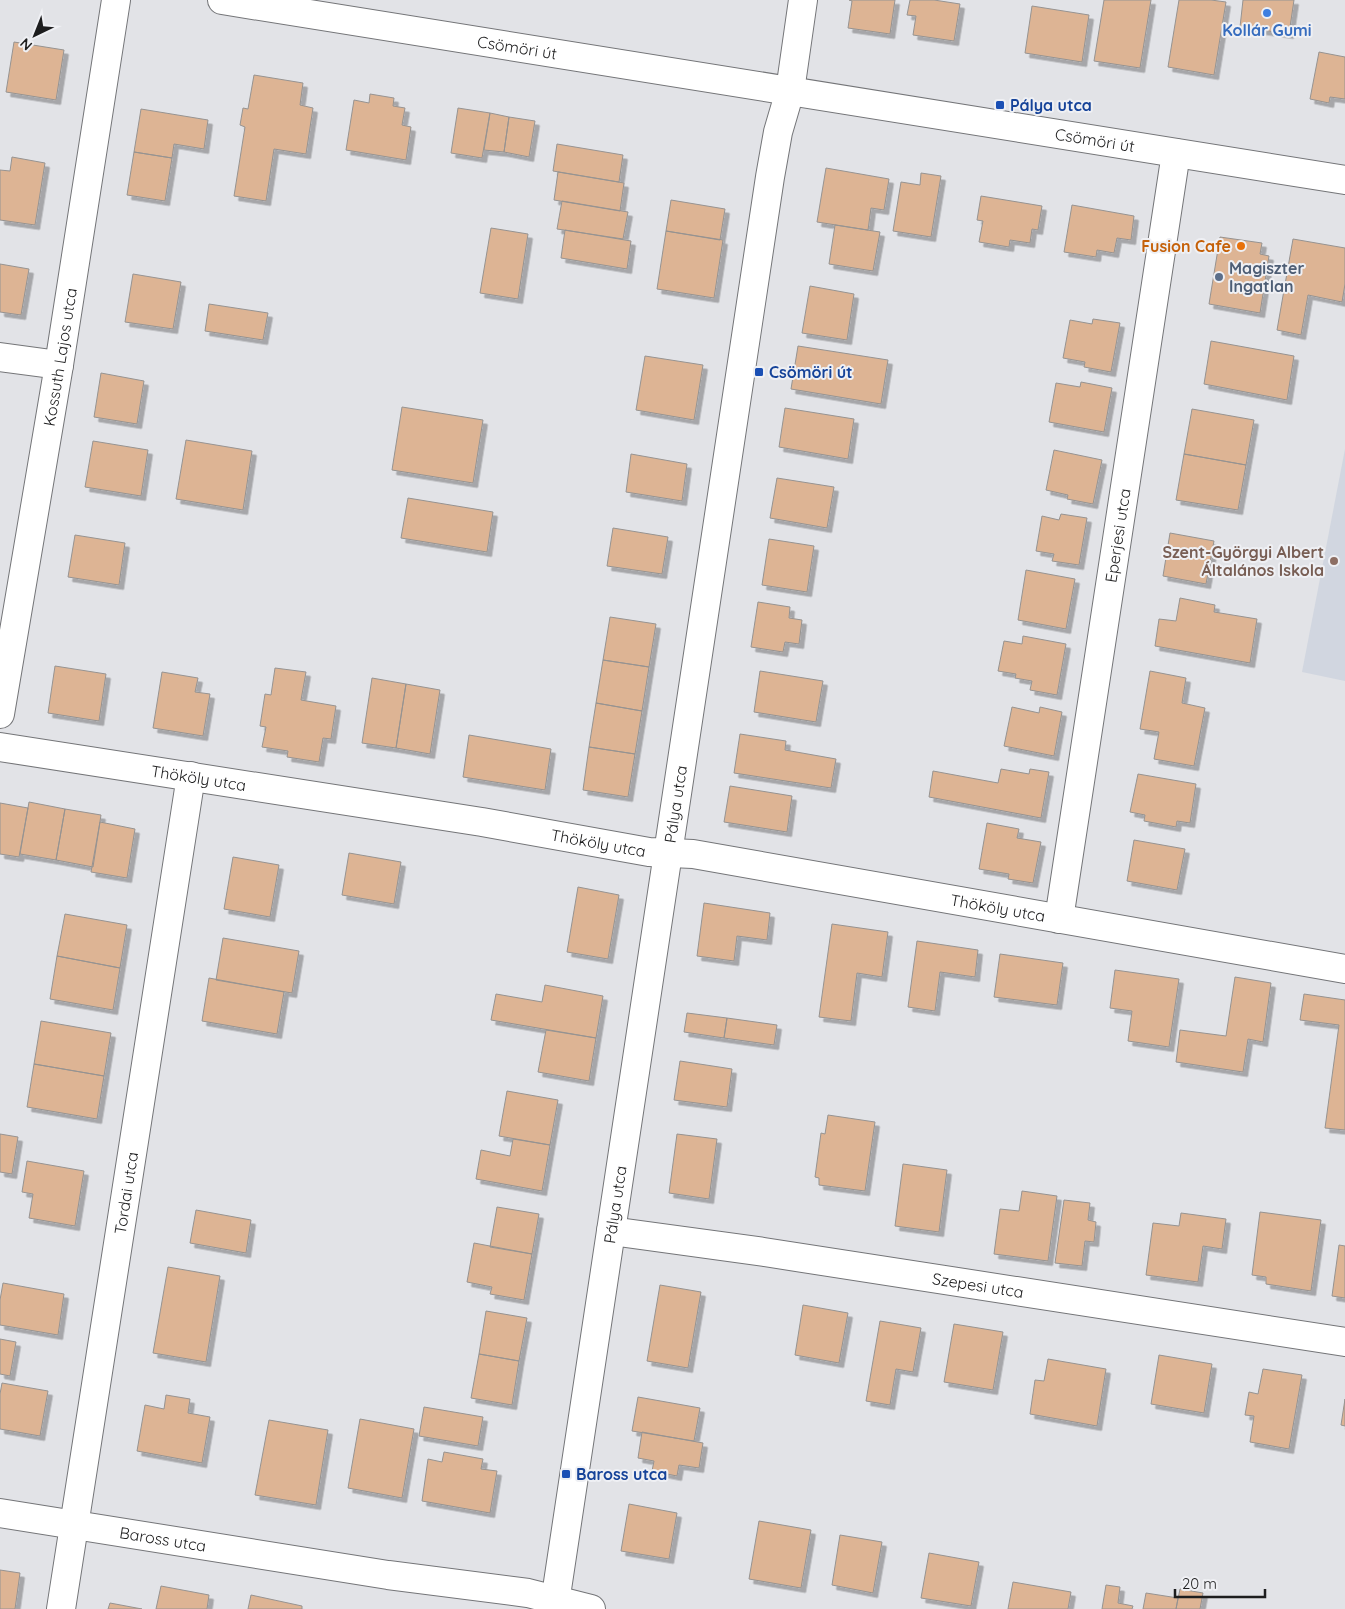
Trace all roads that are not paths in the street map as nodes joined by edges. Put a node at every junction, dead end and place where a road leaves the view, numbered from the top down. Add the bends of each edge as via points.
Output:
1 (116, 0) edge
2 (222, 0) edge
3 (803, 0) edge
4 (790, 91) junction
5 (1176, 153) junction
6 (1345, 180) edge
7 (0, 357) edge
8 (59, 365) junction
9 (0, 714) edge
10 (0, 747) edge
11 (190, 776) junction
12 (668, 853) junction
13 (1059, 919) junction
14 (1345, 968) edge
15 (611, 1231) junction
16 (1345, 1342) edge
17 (0, 1513) edge
18 (74, 1525) junction
19 (555, 1605) edge
20 (61, 1609) edge
21 (591, 1609) edge

1 - 8 street, Kossuth Lajos utca
2 - 4 street, Csömöri út
3 - 4 street, Pálya utca
4 - 5 street, Csömöri út
4 - 12 street, Pálya utca via 770,177
5 - 6 street, Csömöri út
5 - 13 street, Eperjesi utca
7 - 8 street
8 - 9 street, Kossuth Lajos utca
10 - 11 street, Thököly utca
11 - 12 street, Thököly utca
11 - 18 street, Tordai utca
12 - 13 street, Thököly utca via 694,854
12 - 15 street, Pálya utca
13 - 14 street, Thököly utca
15 - 16 street, Szepesi utca
15 - 19 street, Pálya utca
17 - 18 street, Baross utca
18 - 19 street, Baross utca via 388,1575 528,1593
18 - 20 street, Tordai utca
19 - 21 street, Baross utca

